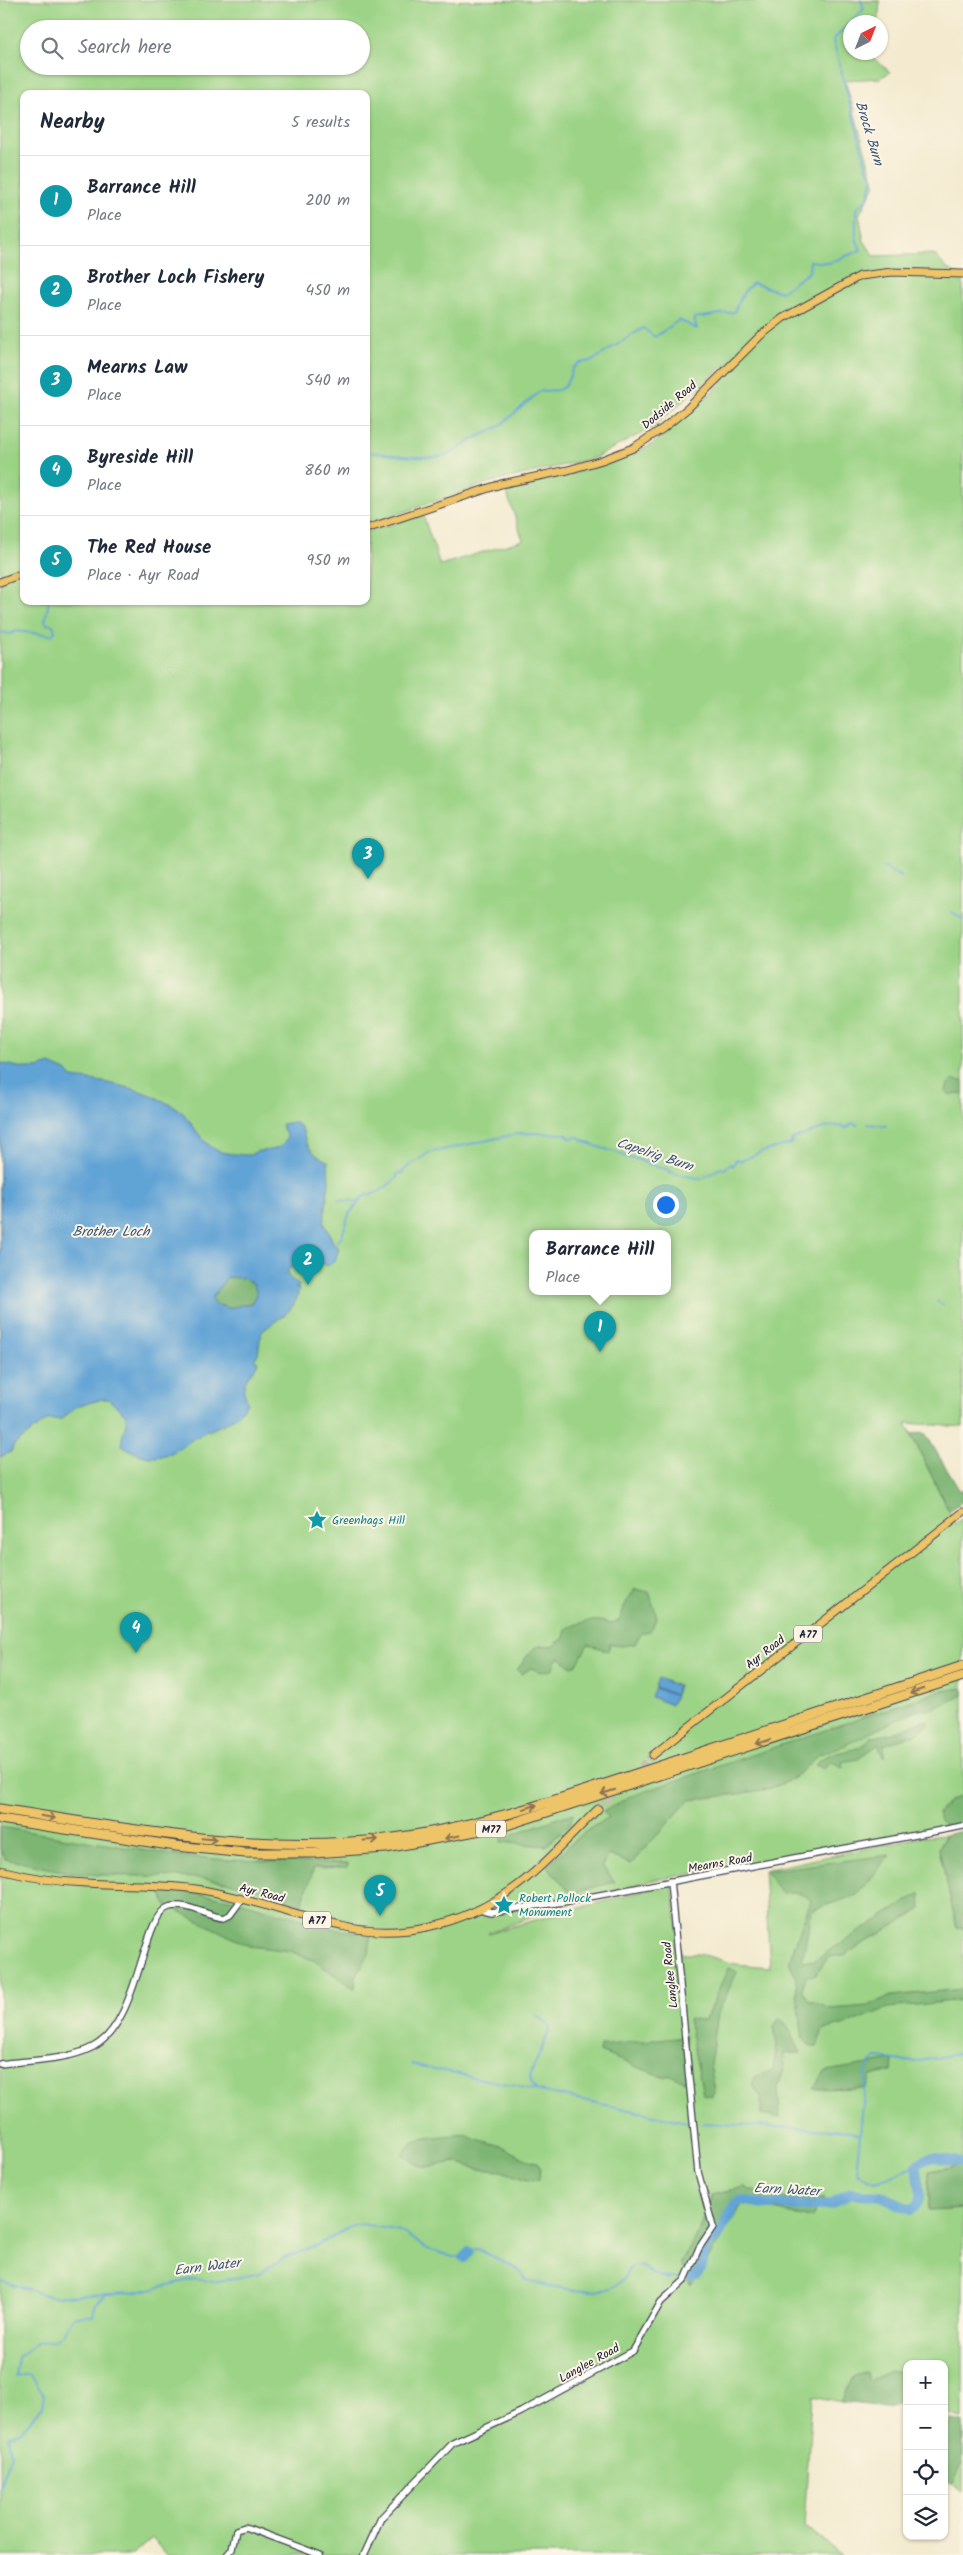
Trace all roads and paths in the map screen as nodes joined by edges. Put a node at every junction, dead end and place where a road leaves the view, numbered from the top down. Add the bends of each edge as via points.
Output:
1 (963, 274) edge
2 (370, 528) edge
3 (20, 575) edge
4 (0, 582) edge
5 (963, 1512) edge
6 (963, 1666) edge
7 (963, 1676) edge
8 (653, 1755) tunnel mouth
9 (0, 1809) edge
10 (598, 1809) tunnel mouth
11 (0, 1819) edge
12 (963, 1826) edge
13 (0, 1870) edge
14 (670, 1881) junction
15 (242, 1899) junction
16 (480, 1909) junction
17 (0, 2064) edge
18 (227, 2555) edge
19 (320, 2555) edge
20 (364, 2555) edge

1 - 2 main road, Dodside Road via 892,272 860,276 783,318 760,336 688,408 633,448 568,470 501,484
3 - 4 main road
5 - 8 main road, Ayr Road / A77
9 -> 6 highway, M77 via 180,1837 244,1842 312,1844 386,1839 507,1814
7 -> 11 highway, M77 via 507,1825 386,1848 245,1853 176,1846
10 - 16 main road, Ayr Road / A77 via 529,1875
12 - 14 street, Mearns Road
13 - 15 main road, Ayr Road / A77 via 62,1882 169,1885
14 - 16 street, Mearns Road via 563,1902 492,1912
14 - 20 street, Langlee Road via 698,2172 713,2227 696,2252 685,2280 662,2302 632,2351 521,2412 453,2443 381,2518
15 - 16 main road, Ayr Road / A77 via 342,1927 370,1931 403,1931 434,1926
15 - 17 street via 224,1918 180,1906 161,1912 148,1938 124,2012 108,2036 94,2046 59,2057
18 - 19 street via 232,2550 236,2530 245,2526

